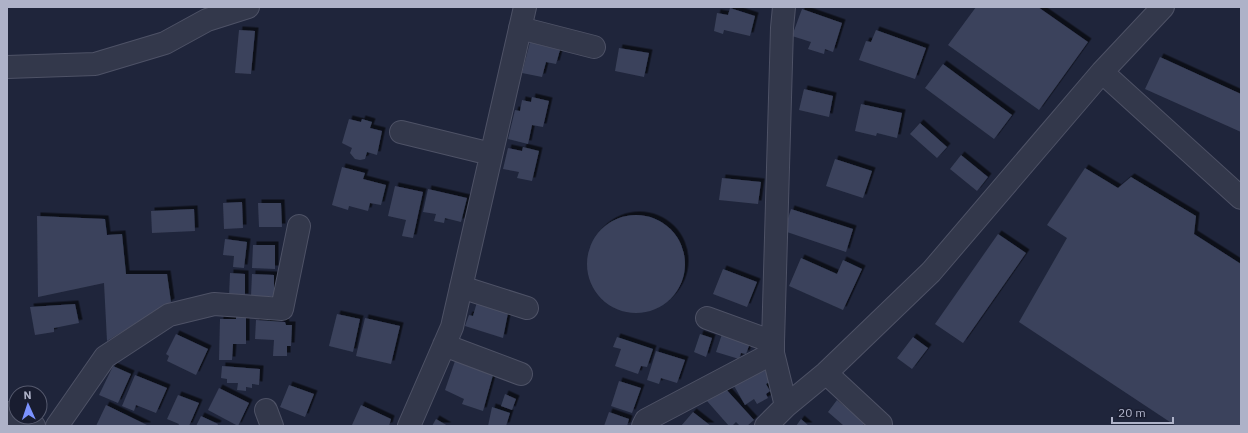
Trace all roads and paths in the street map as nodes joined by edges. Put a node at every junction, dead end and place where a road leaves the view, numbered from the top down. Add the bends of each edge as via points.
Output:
1 (248, 7) edge
2 (525, 7) edge
3 (784, 7) edge
4 (1163, 7) edge
5 (520, 28) junction
6 (594, 47) dead end
7 (7, 67) edge
8 (1102, 72) junction
9 (401, 132) dead end
10 (492, 154) junction
11 (1241, 198) edge
12 (299, 226) dead end
13 (461, 287) junction
14 (527, 308) dead end
15 (707, 318) dead end
16 (444, 345) junction
17 (773, 348) junction
18 (826, 373) junction
19 (521, 374) dead end
20 (786, 406) junction
21 (7, 413) edge
22 (34, 426) edge
23 (57, 426) edge
24 (409, 426) edge
25 (643, 426) edge
26 (766, 426) edge
27 (879, 426) edge

1 - 7 street via 207,20 165,43 95,64
2 - 5 street
3 - 17 street
4 - 8 street
5 - 6 street
5 - 10 street
8 - 11 street
8 - 18 street via 932,272
9 - 10 street
10 - 13 street
12 - 23 street via 282,309 214,304 169,315 105,357
13 - 14 street
13 - 16 street via 452,327
15 - 17 street
16 - 19 street
16 - 24 street
17 - 20 street
17 - 25 street via 646,420
18 - 20 street
18 - 27 street via 881,424
20 - 26 street
21 - 22 street

